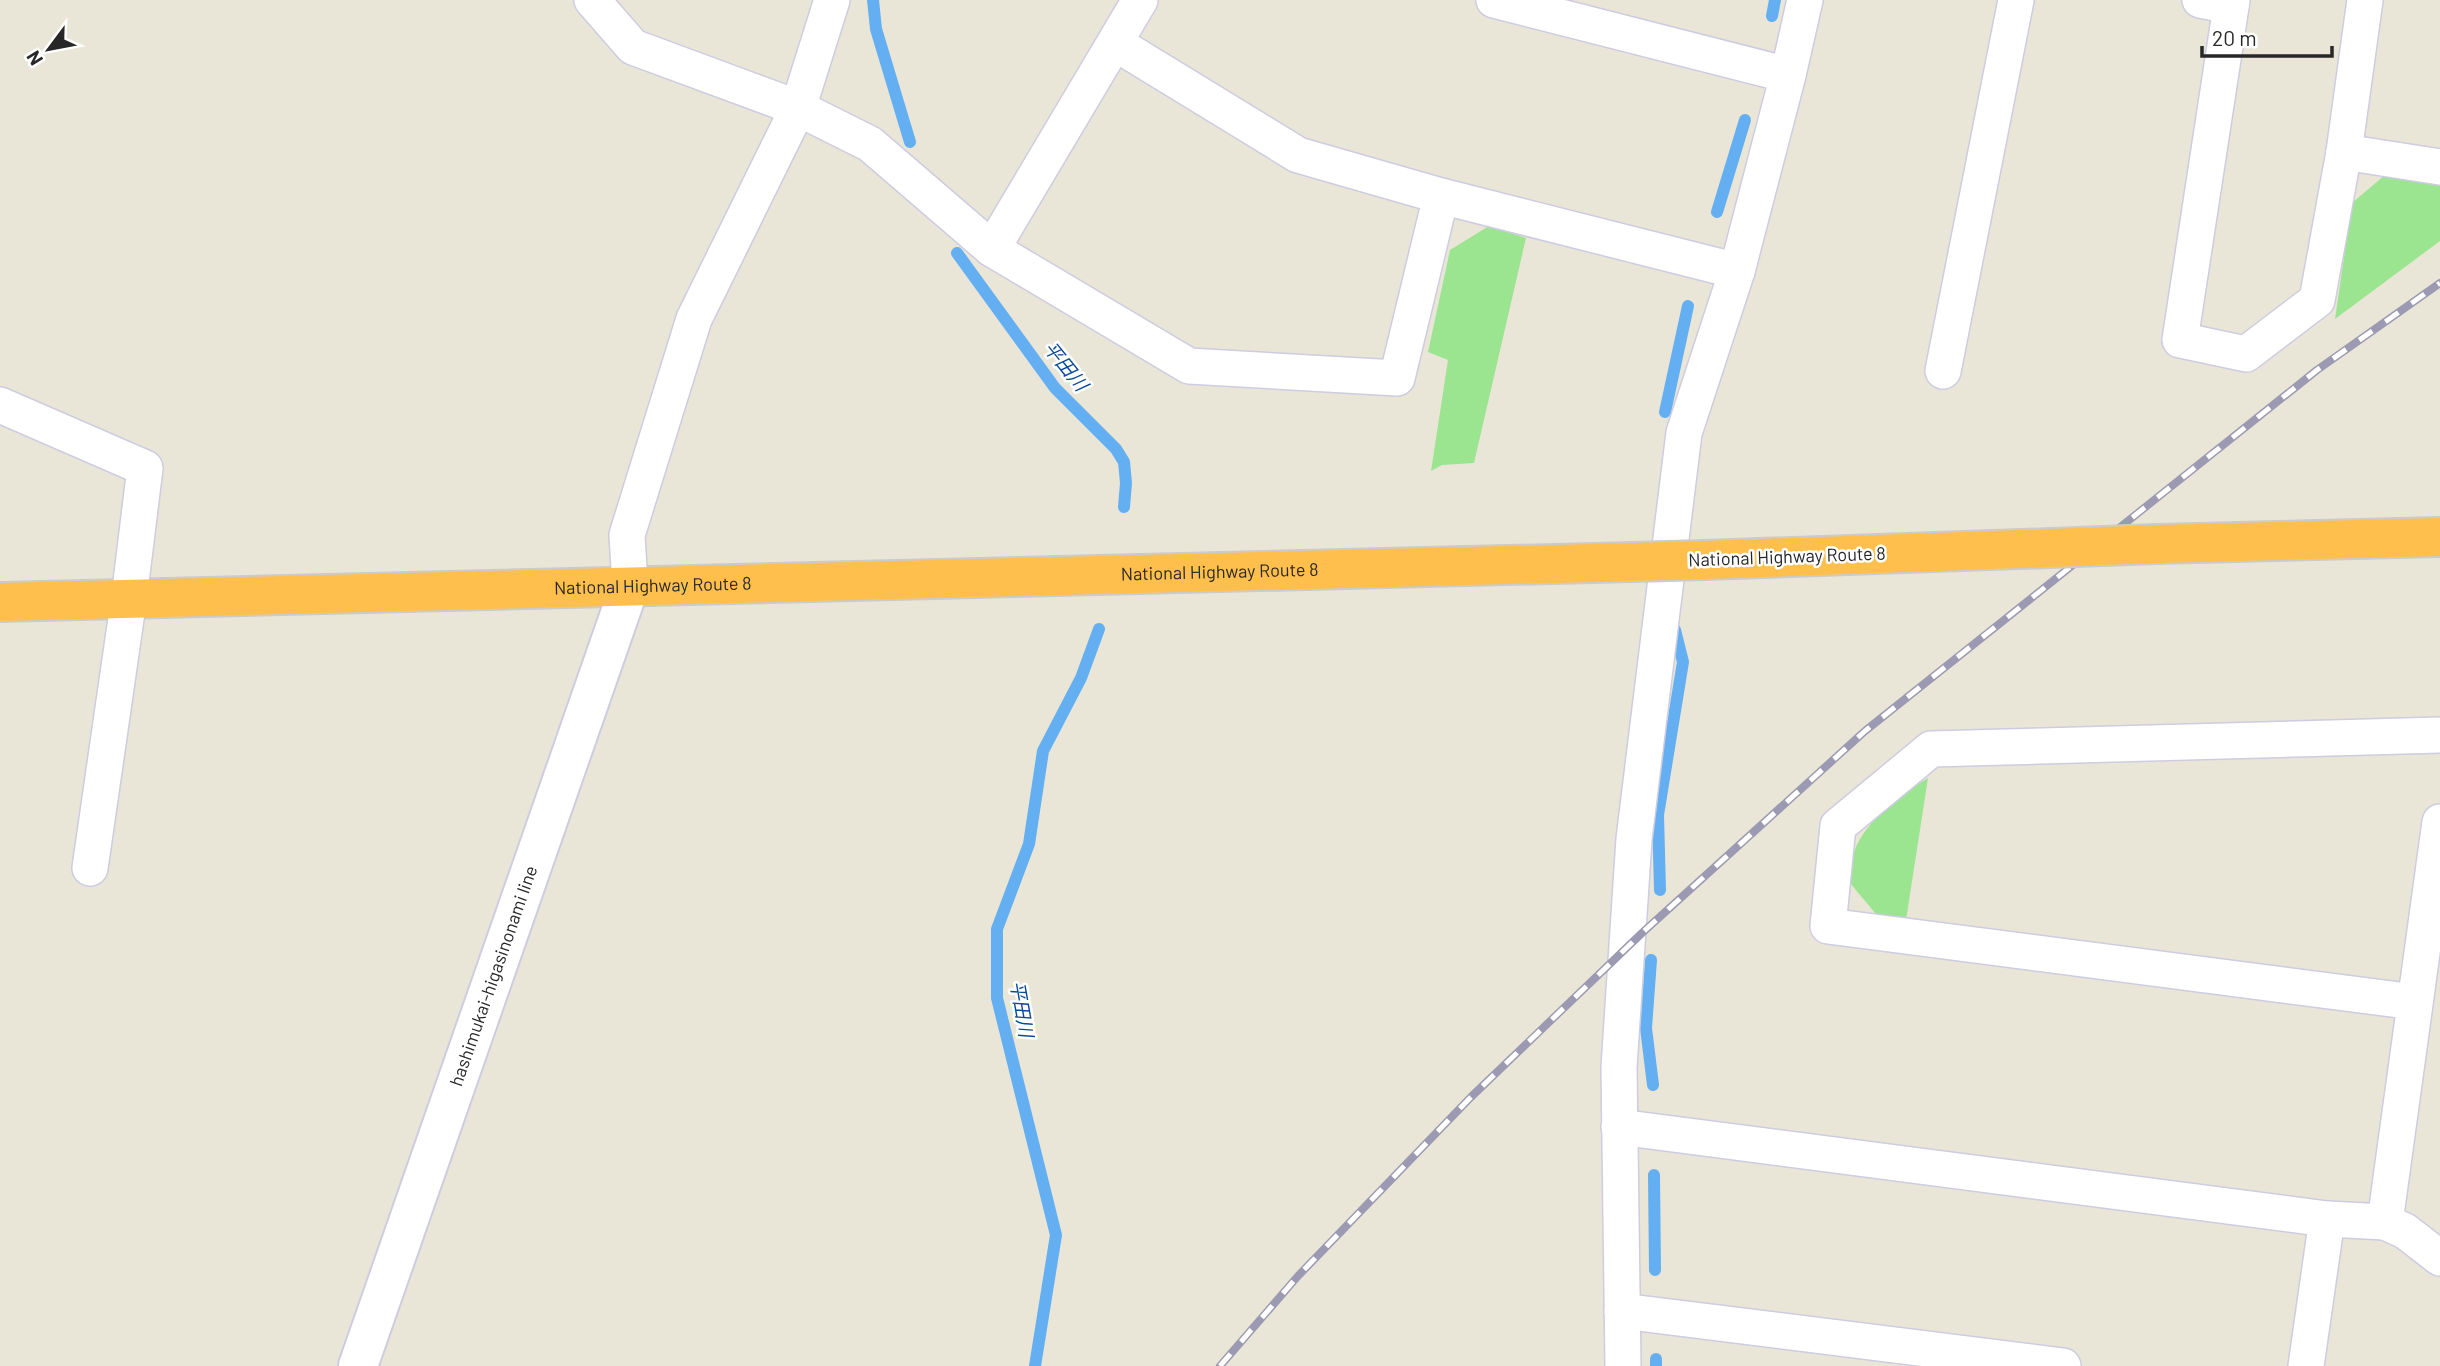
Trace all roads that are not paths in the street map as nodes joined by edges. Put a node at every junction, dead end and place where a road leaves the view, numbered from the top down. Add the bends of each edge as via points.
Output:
1 (592, 0) edge
2 (832, 0) edge
3 (1140, 0) edge
4 (1494, 0) edge
5 (1805, 0) edge
6 (2016, 0) edge
7 (2365, 0) edge
8 (2221, 2) edge
9 (1115, 43) junction
10 (1788, 75) junction
11 (799, 108) junction
12 (2344, 152) junction
13 (2440, 167) edge
14 (1441, 196) junction
15 (992, 249) junction
16 (1737, 271) junction
17 (1943, 371) dead end
18 (0, 405) edge
19 (2440, 537) edge
20 (630, 585) junction
21 (129, 598) junction
22 (0, 602) edge
23 (2440, 735) edge
24 (2440, 822) edge
25 (90, 868) dead end
26 (2415, 1002) junction
27 (1619, 1128) junction
28 (2327, 1219) junction
29 (2385, 1222) junction
30 (2440, 1258) edge
31 (1622, 1311) junction
32 (1968, 1361) edge
33 (358, 1366) edge
34 (1623, 1366) edge
35 (2063, 1366) edge
36 (2306, 1366) edge

1 - 11 street via 633,47
2 - 11 street
3 - 9 street
4 - 10 street
5 - 10 street
6 - 17 street
7 - 12 street
8 - 12 street via 2180,340 2246,354 2317,300
9 - 14 street via 1298,155
9 - 15 street
10 - 16 street
11 - 15 street via 870,144
11 - 20 street via 694,318 627,535
12 - 13 street
14 - 15 street via 1397,378 1189,366
14 - 16 street
16 - 27 street via 1684,433 1634,839
18 - 21 street via 145,468
19 - 20 highway, National Highway Route 8, bridge via 1632,562
20 - 21 highway, National Highway Route 8
20 - 33 main road, hashimukai-higasinonami line
21 - 22 highway, National Highway Route 8
21 - 25 street
23 - 26 street via 1931,749 1838,826 1828,926
24 - 26 street
26 - 29 street
27 - 28 street
27 - 31 street
28 - 29 street
28 - 36 street
29 - 30 street via 2406,1231
31 - 32 street
31 - 34 street
32 - 35 street

